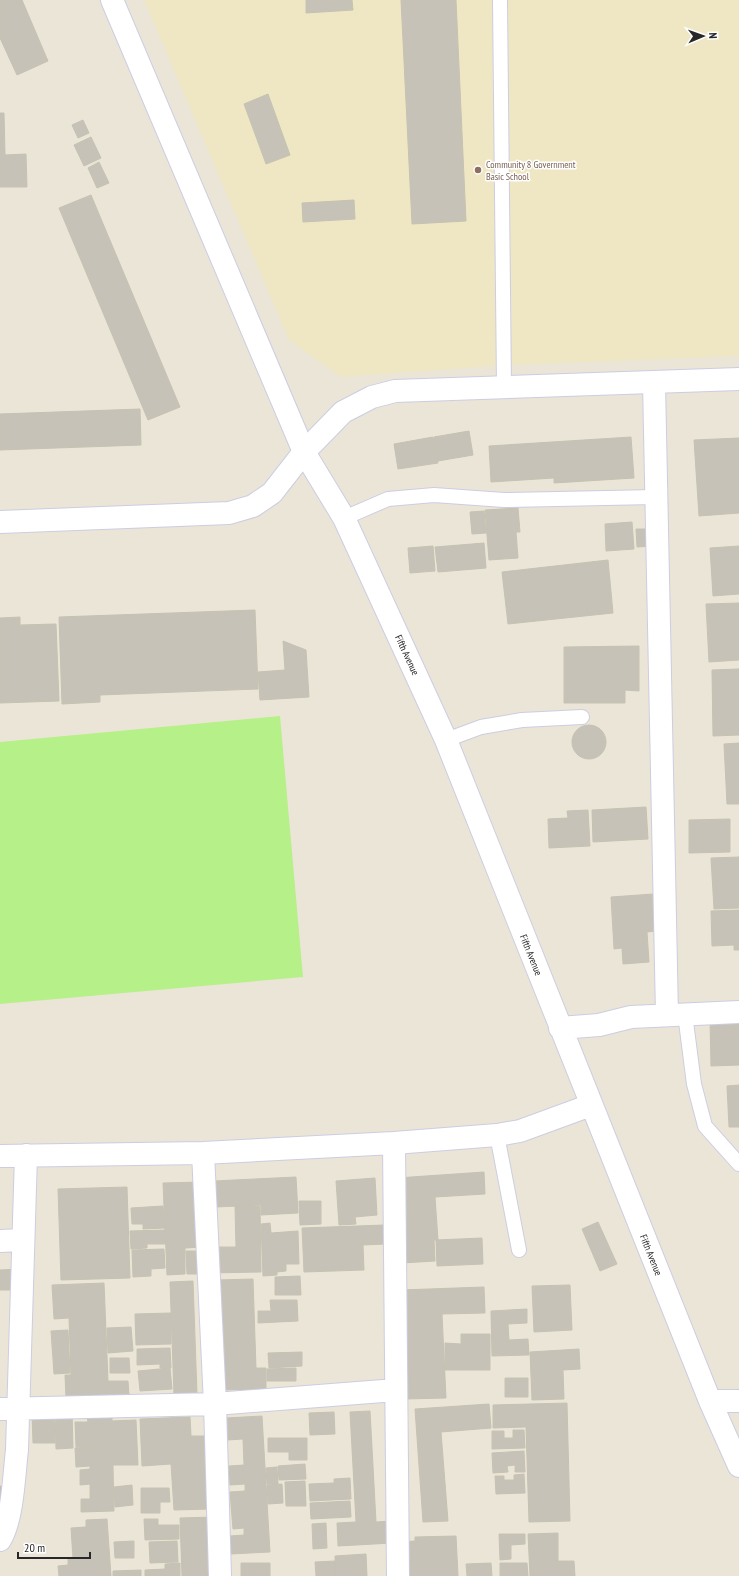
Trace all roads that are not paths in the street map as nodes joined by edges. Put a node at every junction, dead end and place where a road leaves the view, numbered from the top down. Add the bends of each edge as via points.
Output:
1 (112, 0) edge
2 (500, 0) edge
3 (739, 379) edge
4 (654, 383) junction
5 (504, 388) junction
6 (304, 452) junction
7 (656, 497) junction
8 (344, 518) junction
9 (0, 522) edge
10 (582, 717) dead end
11 (446, 740) junction
12 (739, 1012) edge
13 (676, 1014) junction
14 (560, 1028) junction
15 (591, 1105) junction
16 (497, 1135) junction
17 (394, 1143) junction
18 (203, 1153) junction
19 (0, 1156) edge
20 (26, 1156) junction
21 (739, 1164) edge
22 (24, 1240) junction
23 (0, 1241) edge
24 (519, 1250) dead end
25 (396, 1390) junction
26 (710, 1401) junction
27 (739, 1401) edge
28 (215, 1404) junction
29 (10, 1409) edge
30 (739, 1466) edge
31 (0, 1540) edge
32 (220, 1576) edge
33 (398, 1576) edge

1 - 6 street, Fifth Avenue
2 - 5 lane
3 - 4 street
4 - 5 street
4 - 7 street
5 - 6 street via 395,391 372,397 343,412
6 - 8 street, Fifth Avenue
6 - 9 street via 272,493 253,506 229,513
7 - 8 lane via 504,500 434,494 388,499
7 - 13 street
8 - 11 street, Fifth Avenue
10 - 11 lane via 522,720 481,726
11 - 14 street, Fifth Avenue
12 - 13 street
13 - 14 street via 631,1017 599,1025
13 - 21 lane via 705,1126
14 - 15 street, Fifth Avenue
15 - 16 street via 520,1131
15 - 26 street, Fifth Avenue
16 - 17 street
16 - 24 lane
17 - 18 street
17 - 25 street
18 - 20 street
18 - 28 street
19 - 20 street
20 - 22 street
22 - 23 street
22 - 29 street
25 - 28 street
25 - 33 street
26 - 27 street
26 - 30 street, Fifth Avenue
28 - 29 street
28 - 32 street
29 - 31 street via 12,1495 4,1533

